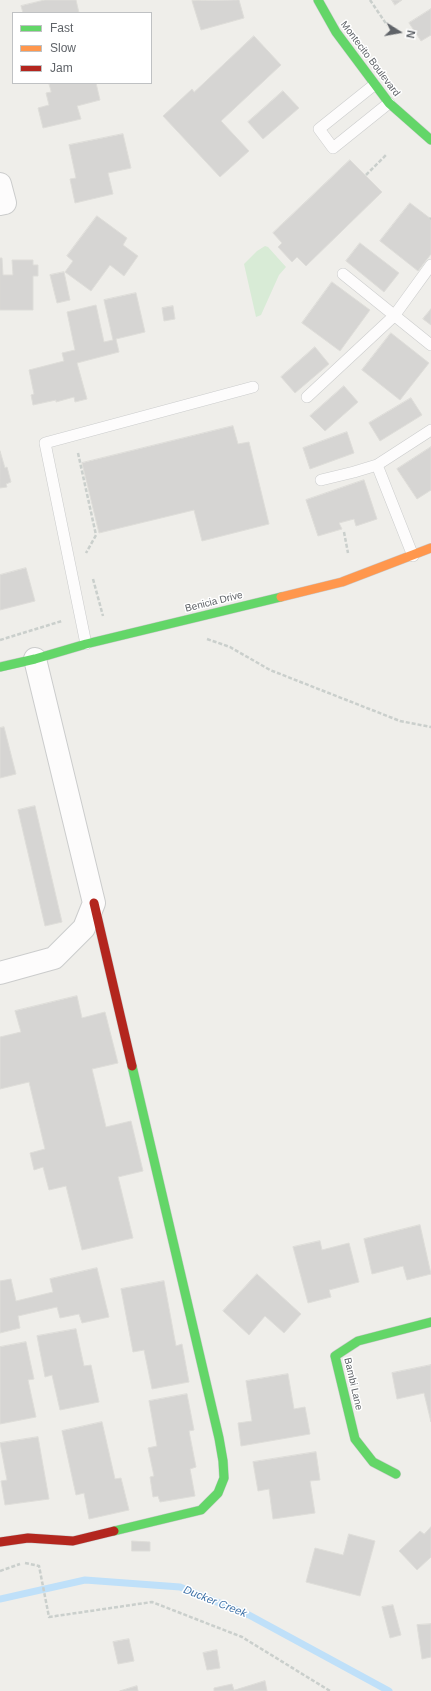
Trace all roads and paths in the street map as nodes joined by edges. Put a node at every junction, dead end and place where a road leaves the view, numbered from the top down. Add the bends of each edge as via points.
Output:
1 (318, 0) edge
2 (370, 0) edge
3 (387, 25) dead end
4 (374, 85) junction
5 (389, 104) junction
6 (431, 140) edge
7 (386, 155) dead end
8 (366, 175) dead end
9 (0, 184) edge
10 (0, 204) edge
11 (431, 266) edge
12 (343, 274) dead end
13 (394, 316) junction
14 (431, 345) edge
15 (253, 387) dead end
16 (307, 397) dead end
17 (431, 430) edge
18 (74, 435) junction
19 (377, 465) junction
20 (321, 480) dead end
21 (344, 532) dead end
22 (431, 548) edge
23 (348, 553) dead end
24 (413, 556) junction
25 (88, 560) dead end
26 (92, 576) dead end
27 (102, 613) dead end
28 (62, 621) dead end
29 (206, 638) dead end
30 (0, 640) edge
31 (86, 644) junction
32 (36, 659) junction
33 (0, 668) edge
34 (431, 727) edge
35 (94, 903) junction
36 (0, 973) edge
37 (431, 1322) edge
38 (396, 1474) dead end
39 (0, 1542) edge
40 (0, 1571) edge
41 (330, 1691) edge

1 - 4 street, Montecito Boulevard via 336,32
2 - 3 path
4 - 5 street, Montecito Boulevard
4 - 5 lane via 318,129 333,148
5 - 6 street, Montecito Boulevard
7 - 8 path
9 - 10 street via 5,203
11 - 13 lane
12 - 13 lane
13 - 14 lane
13 - 16 lane
15 - 18 lane
17 - 19 lane
18 - 25 path via 96,535 86,553
18 - 31 lane via 45,443
19 - 20 lane
19 - 24 lane
21 - 23 path
22 - 24 street, Benicia Drive
24 - 31 street, Benicia Drive via 342,582
26 - 27 path
28 - 30 path
29 - 34 path via 230,647 270,670 400,721
31 - 32 street, Benicia Drive
32 - 33 street, Benicia Drive
32 - 35 street
35 - 36 street via 84,928 54,958
35 - 39 street via 219,1438 224,1472 223,1486 215,1499 201,1510 73,1542 28,1538
37 - 38 street, Bambi Lane via 358,1341 335,1356 355,1439 373,1462
40 - 41 path via 23,1563 39,1566 49,1618 152,1602 242,1637

